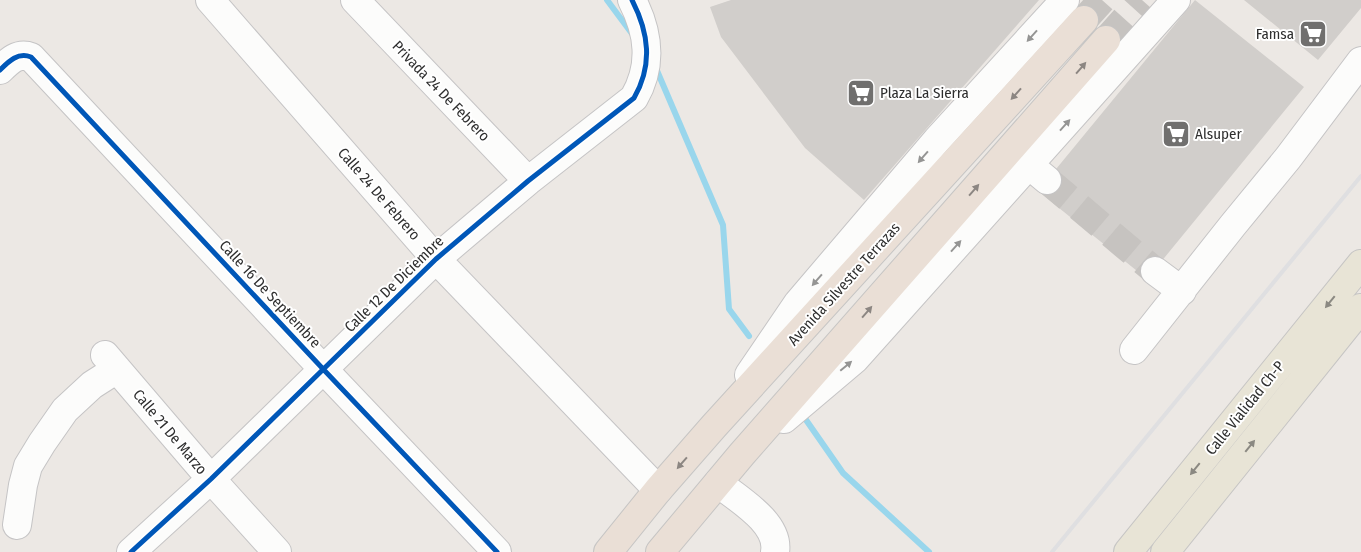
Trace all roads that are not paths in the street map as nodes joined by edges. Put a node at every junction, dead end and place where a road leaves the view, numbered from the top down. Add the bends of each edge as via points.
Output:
1 (210, 0) edge
2 (355, 0) edge
3 (632, 0) edge
4 (1065, 0) tunnel mouth
5 (1176, 0) edge
6 (1084, 20) tunnel mouth
7 (1106, 40) tunnel mouth
8 (1361, 61) edge
9 (0, 70) edge
10 (528, 181) junction
11 (436, 259) junction
12 (1361, 264) edge
13 (1155, 271) tunnel mouth
14 (1182, 291) junction
15 (1361, 308) edge
16 (1134, 350) dead end
17 (324, 370) junction
18 (714, 426) junction
19 (742, 454) junction
20 (211, 479) junction
21 (718, 483) junction
22 (658, 490) junction
23 (17, 526) dead end
24 (1136, 542) edge
25 (131, 552) edge
26 (277, 552) edge
27 (497, 552) edge
28 (608, 552) edge
29 (660, 552) edge
30 (775, 552) edge
31 (1166, 552) edge

1 - 11 street, Calle 24 De Febrero
2 - 10 street, Privada 24 De Febrero
3 - 10 street, Calle 12 De Diciembre via 645,32 646,53 641,86 634,98
4 -> 18 street via 938,140 798,303
19 -> 5 street via 855,359 1038,173
6 -> 18 highway, Avenida Silvestre Terrazas
19 -> 7 highway
8 - 14 street
9 - 17 street, Calle 16 De Septiembre via 12,59 24,55 31,57
10 - 11 street, Calle 12 De Diciembre
11 - 17 street, Calle 12 De Diciembre
11 - 22 street, Calle 24 De Febrero
12 -> 24 main road, Calle Vialidad Ch-P
13 - 14 street
14 - 16 street
31 -> 15 main road, Calle Vialidad Ch-P
17 - 20 street, Calle 12 De Diciembre
17 - 27 street, Calle 16 De Septiembre
18 -> 22 highway, Avenida Silvestre Terrazas
19 - 21 highway
20 - 23 street, Calle 21 De Marzo via 111,362 65,410 28,466
20 - 25 street, Calle 12 De Diciembre
20 - 26 street, Calle 21 De Marzo
21 - 29 highway
21 - 30 street via 763,520 774,534
22 - 28 highway, Avenida Silvestre Terrazas
24 - 31 street

